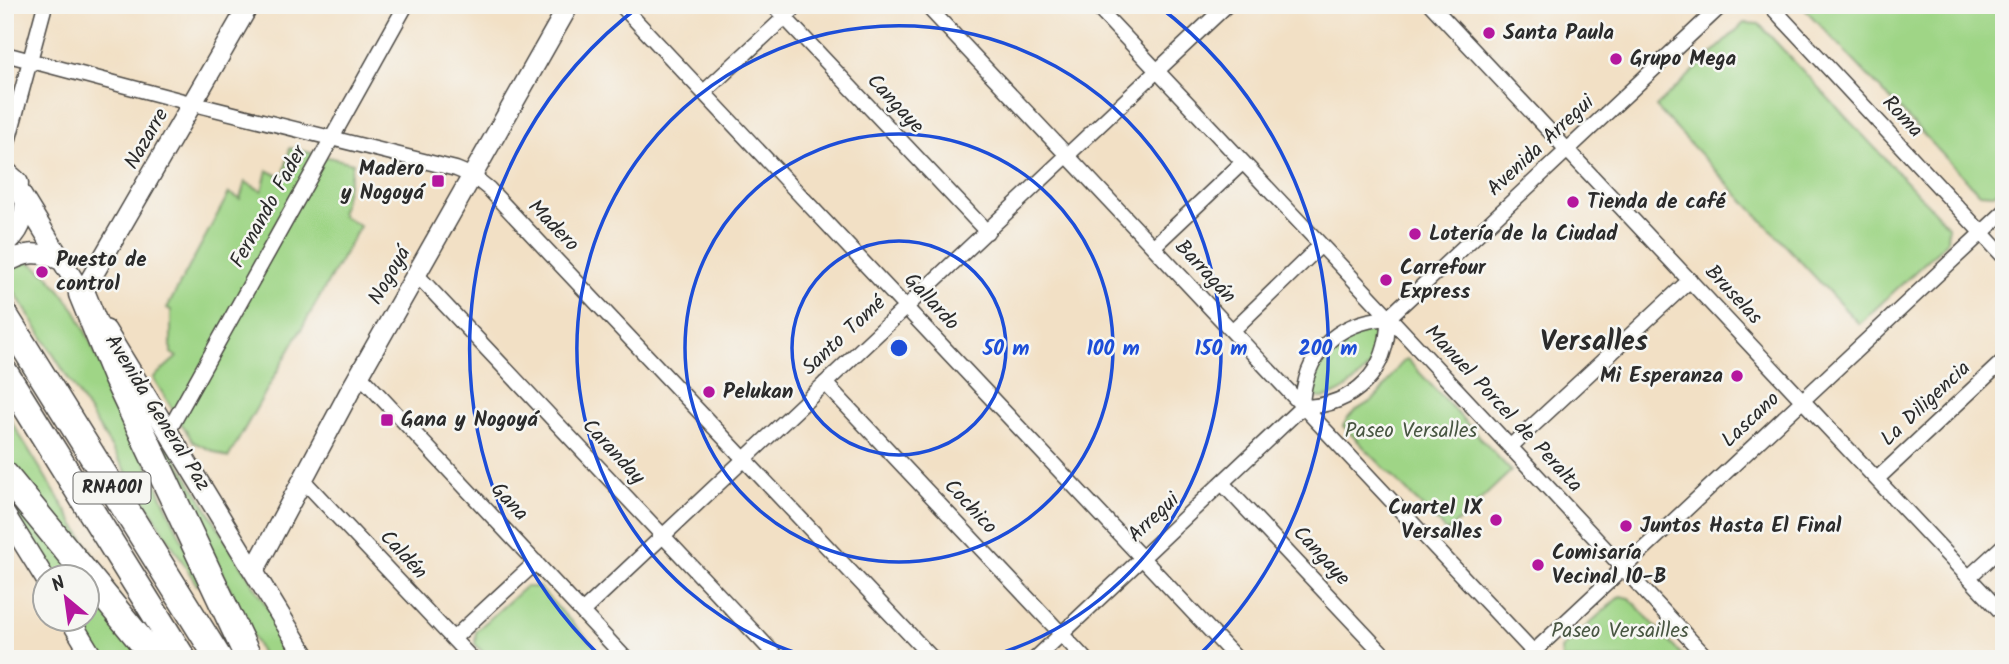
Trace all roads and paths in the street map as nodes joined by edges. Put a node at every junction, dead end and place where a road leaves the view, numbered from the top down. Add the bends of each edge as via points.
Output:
1 (45, 5) edge
2 (249, 5) edge
3 (406, 5) edge
4 (569, 5) edge
5 (621, 5) edge
6 (774, 5) edge
7 (798, 5) edge
8 (926, 5) edge
9 (1095, 5) edge
10 (1227, 5) edge
11 (1431, 5) edge
12 (1722, 5) edge
13 (1770, 5) edge
14 (785, 18) junction
15 (5, 54) edge
16 (31, 60) junction
17 (1157, 71) junction
18 (704, 92) junction
19 (194, 104) junction
20 (332, 137) junction
21 (1568, 150) junction
22 (5, 153) edge
23 (1069, 156) junction
24 (1243, 162) junction
25 (473, 176) junction
26 (13, 183) edge
27 (2004, 212) edge
28 (987, 232) junction
29 (1982, 233) junction
30 (5, 244) edge
31 (1321, 245) junction
32 (1153, 247) junction
33 (2004, 257) edge
34 (60, 260) junction
35 (5, 264) edge
36 (417, 275) junction
37 (1690, 280) junction
38 (82, 294) junction
39 (906, 307) junction
40 (5, 316) edge
41 (1388, 318) junction
42 (1232, 331) junction
43 (2004, 360) edge
44 (5, 373) edge
45 (360, 375) junction
46 (825, 383) junction
47 (1803, 400) junction
48 (1302, 407) junction
49 (169, 430) junction
50 (1511, 446) junction
51 (745, 458) junction
52 (5, 475) edge
53 (1877, 479) junction
54 (303, 480) junction
55 (1222, 483) junction
56 (5, 514) edge
57 (662, 535) junction
58 (2004, 545) edge
59 (1142, 559) junction
60 (35, 562) edge
61 (536, 562) junction
62 (1623, 568) junction
63 (254, 570) junction
64 (1969, 578) junction
65 (582, 612) junction
66 (2004, 615) edge
67 (78, 632) edge
68 (1062, 634) junction
69 (454, 638) junction
70 (1533, 656) edge
71 (94, 659) edge
72 (156, 659) edge
73 (183, 659) edge
74 (219, 659) edge
75 (249, 659) edge
76 (307, 659) edge
77 (472, 659) edge
78 (626, 659) edge
79 (779, 659) edge
80 (933, 659) edge
81 (1035, 659) edge
82 (1085, 659) edge
83 (1237, 659) edge
84 (1388, 659) edge
85 (1708, 659) edge

1 - 16 street
2 - 19 street, Nazarre
3 - 20 street, Fernando Fader
4 - 25 street, Nogoyá
5 - 18 street, Gallardo
6 - 14 street, Cangaye
7 - 14 street
8 - 23 street, Barragán
9 - 17 street, Manuel Porcel de Peralta
10 - 17 street, Santo Tomé
11 - 21 street, Bruselas
12 - 21 street, Avenida Arregui
13 - 29 street, Roma
14 - 18 street
14 - 28 street, Cangaye
15 - 16 street, Madero
16 - 19 street, Madero
16 - 22 street
17 - 23 street, Santo Tomé
17 - 24 street, Manuel Porcel de Peralta
18 - 39 street, Gallardo
19 - 20 street, Madero
19 - 38 street, Nazarre
20 - 25 street, Madero
20 - 49 street, Fernando Fader
21 - 37 street, Bruselas
21 - 41 street, Avenida Arregui
23 - 28 street, Santo Tomé
23 - 32 street, Barragán
24 - 31 street, Manuel Porcel de Peralta
24 - 32 street
25 - 36 street, Nogoyá
25 - 51 street, Madero
26 - 30 street via 24,219 18,233
26 - 34 street, Avenida General Paz
27 - 29 street, Lascano
28 - 39 street, Santo Tomé
29 - 33 street, Roma
29 - 47 street, Lascano
31 - 41 street, Manuel Porcel de Peralta
31 - 42 street
32 - 42 street, Barragán
34 - 35 street via 32,252
34 - 38 street, Avenida General Paz
36 - 45 street, Nogoyá
36 - 57 street, Caranday
37 - 47 street, Bruselas
37 - 50 street
38 - 49 street, Avenida General Paz
38 - 75 highway via 122,390
39 - 46 street, Santo Tomé
39 - 59 street, Gallardo
40 - 74 highway, RNA001
41 - 48 street via 1358,323 1321,349 1306,376
41 - 48 street via 1383,356 1361,387 1327,405
41 - 50 street, Manuel Porcel de Peralta
42 - 48 street, Barragán
43 - 53 street, La Diligencia
44 - 73 highway, RNA001
45 - 54 street, Nogoyá
45 - 61 street, Gana
46 - 51 street, Santo Tomé
46 - 68 street, Cochico
47 - 53 street, Bruselas
47 - 62 street, Lascano
48 - 55 street, Arregui
48 - 70 street, Barragán
49 - 63 street, Avenida General Paz
50 - 62 street, Manuel Porcel de Peralta
51 - 57 street, Santo Tomé
51 - 80 street, Madero
52 - 72 highway
53 - 64 street, Bruselas
54 - 63 street, Nogoyá
54 - 69 street, Caldén
55 - 59 street, Arregui
55 - 84 street, Cangaye
56 - 60 street
57 - 65 street, Santo Tomé
57 - 79 street, Caranday
58 - 64 street
59 - 68 street, Arregui
59 - 83 street, Gallardo
61 - 65 street, Gana
61 - 69 street
62 - 70 street, Lascano
62 - 85 street, Manuel Porcel de Peralta
63 - 76 street, Avenida General Paz
64 - 66 street, Bruselas
65 - 78 street, Gana
67 - 71 street
68 - 81 street, Arregui
68 - 82 street, Cochico
69 - 77 street, Caldén

